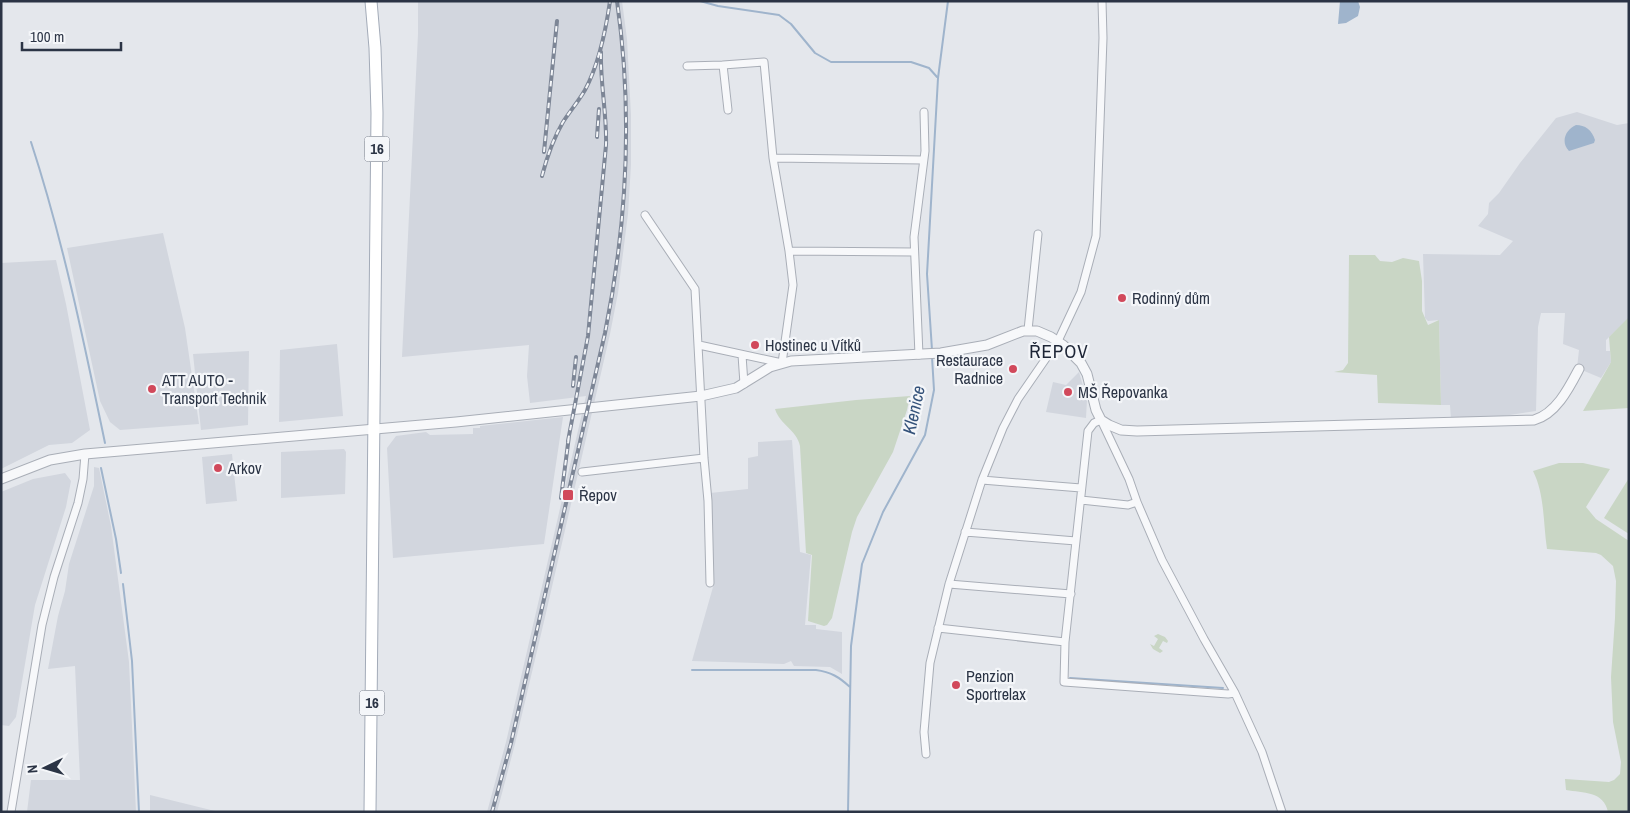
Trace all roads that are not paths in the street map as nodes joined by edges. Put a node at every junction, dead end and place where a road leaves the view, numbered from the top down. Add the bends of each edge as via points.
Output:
1 (371, 1) edge
2 (1102, 1) edge
3 (723, 65) junction
4 (687, 66) dead end
5 (728, 110) dead end
6 (924, 112) dead end
7 (773, 158) junction
8 (924, 160) junction
9 (645, 215) dead end
10 (1038, 234) dead end
11 (789, 252) junction
12 (914, 252) junction
13 (1028, 330) junction
14 (1058, 341) junction
15 (699, 345) junction
16 (921, 354) junction
17 (742, 355) junction
18 (782, 363) junction
19 (1579, 369) dead end
20 (744, 384) junction
21 (701, 396) junction
22 (1101, 420) junction
23 (373, 429) junction
24 (85, 454) junction
25 (704, 458) junction
26 (582, 472) dead end
27 (1, 479) edge
28 (982, 480) junction
29 (1082, 488) junction
30 (1081, 500) junction
31 (1137, 502) junction
32 (965, 532) junction
33 (1076, 541) junction
34 (710, 583) dead end
35 (949, 584) junction
36 (1071, 594) junction
37 (938, 628) junction
38 (1065, 642) junction
39 (1235, 693) junction
40 (926, 754) dead end
41 (11, 812) edge
42 (370, 812) edge
43 (1282, 812) edge

1 - 23 main road, 16 via 377,113
2 - 14 street via 1096,236 1081,292
3 - 4 street
3 - 5 street
3 - 7 street via 764,62
6 - 8 street
7 - 8 street
7 - 11 street
8 - 12 street
9 - 15 street via 695,290
10 - 13 street
11 - 12 street
11 - 18 street via 793,285
12 - 16 street
13 - 14 street
13 - 16 street via 987,344
14 - 22 street via 1084,368
14 - 28 street via 1018,399
15 - 17 street
15 - 21 street
16 - 18 street
17 - 18 street
17 - 20 street
18 - 20 street
19 - 22 street via 1559,401 1544,416 1534,420 1149,431 1120,430
20 - 21 street
21 - 23 street
21 - 25 street
22 - 29 street via 1094,423 1088,432
22 - 31 street
23 - 24 street
23 - 42 main road, 16
24 - 27 street via 50,460
24 - 41 street via 78,502 42,625
25 - 26 street
25 - 34 street
28 - 29 street
28 - 32 street
29 - 30 street
30 - 31 street via 1128,505
30 - 33 street
31 - 39 street via 1162,560
32 - 33 street
32 - 35 street
33 - 36 street
35 - 36 street
35 - 37 street
36 - 38 street
37 - 38 street
37 - 40 street via 930,663 924,732
38 - 39 street via 1064,682
39 - 43 street via 1262,752

